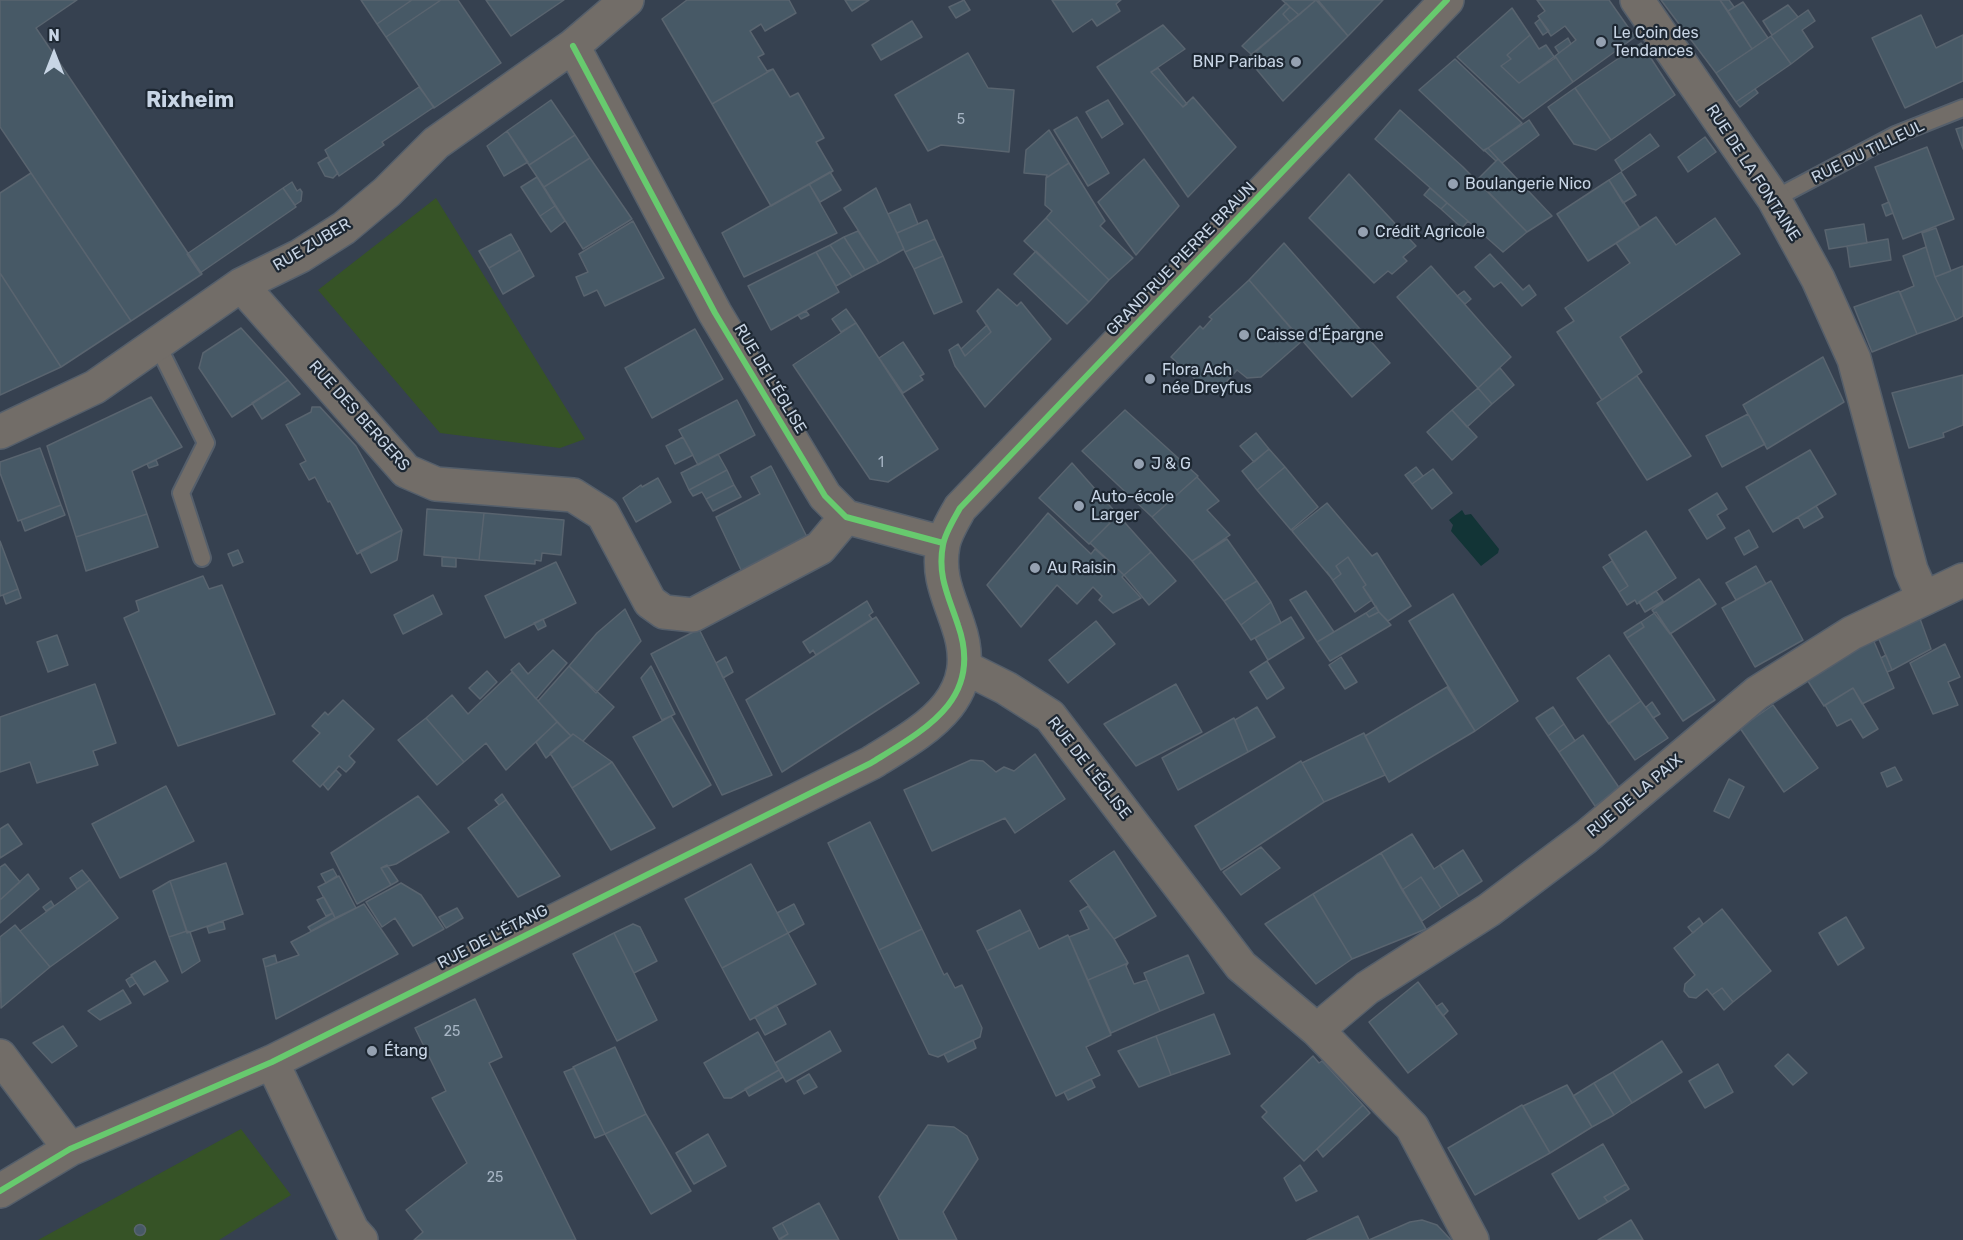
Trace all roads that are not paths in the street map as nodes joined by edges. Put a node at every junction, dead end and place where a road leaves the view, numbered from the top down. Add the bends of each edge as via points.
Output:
1 (627, 0) edge
2 (1447, 0) edge
3 (1637, 0) edge
4 (573, 46) junction
5 (1963, 108) edge
6 (1774, 199) junction
7 (242, 285) junction
8 (157, 344) junction
9 (0, 432) edge
10 (846, 517) junction
11 (943, 543) junction
12 (202, 558) dead end
13 (1963, 580) edge
14 (1923, 597) junction
15 (966, 668) junction
16 (1317, 1030) junction
17 (0, 1056) edge
18 (272, 1062) junction
19 (70, 1149) junction
20 (0, 1191) edge
21 (361, 1240) edge
22 (1472, 1240) edge

1 - 4 street, RUE ZUBER
2 - 11 street, GRAND'RUE PIERRE BRAUN via 960,508
3 - 6 street, RUE DE LA FONTAINE
4 - 7 street, RUE ZUBER via 436,143 344,228
4 - 10 street, RUE DE L'ÉGLISE via 715,313 825,496
5 - 6 lane, RUE DU TILLEUL via 1895,135
6 - 14 street, RUE DE LA FONTAINE via 1818,279 1854,359 1911,570
7 - 8 street, RUE ZUBER
7 - 10 street, RUE DES BERGERS via 406,471 436,484 573,495 603,514 650,602 664,612 693,615 820,548
8 - 9 street, RUE ZUBER via 95,387
8 - 12 lane via 206,443 181,493
10 - 11 street
11 - 15 street via 941,570 945,594 958,624
13 - 14 street, RUE DE LA PAIX
14 - 16 street, RUE DE LA PAIX via 1852,633 1757,693 1586,837 1489,910 1367,988
15 - 16 street, RUE DE L'ÉGLISE via 1050,716 1241,966
15 - 18 street, RUE DE L'ÉTANG via 955,698 925,730 871,763
16 - 22 street, RUE DE L'ÉGLISE via 1412,1127
17 - 19 street
18 - 19 street, RUE DE L'ÉTANG
18 - 21 street via 352,1230
19 - 20 street, RUE DE L'ÉTANG

